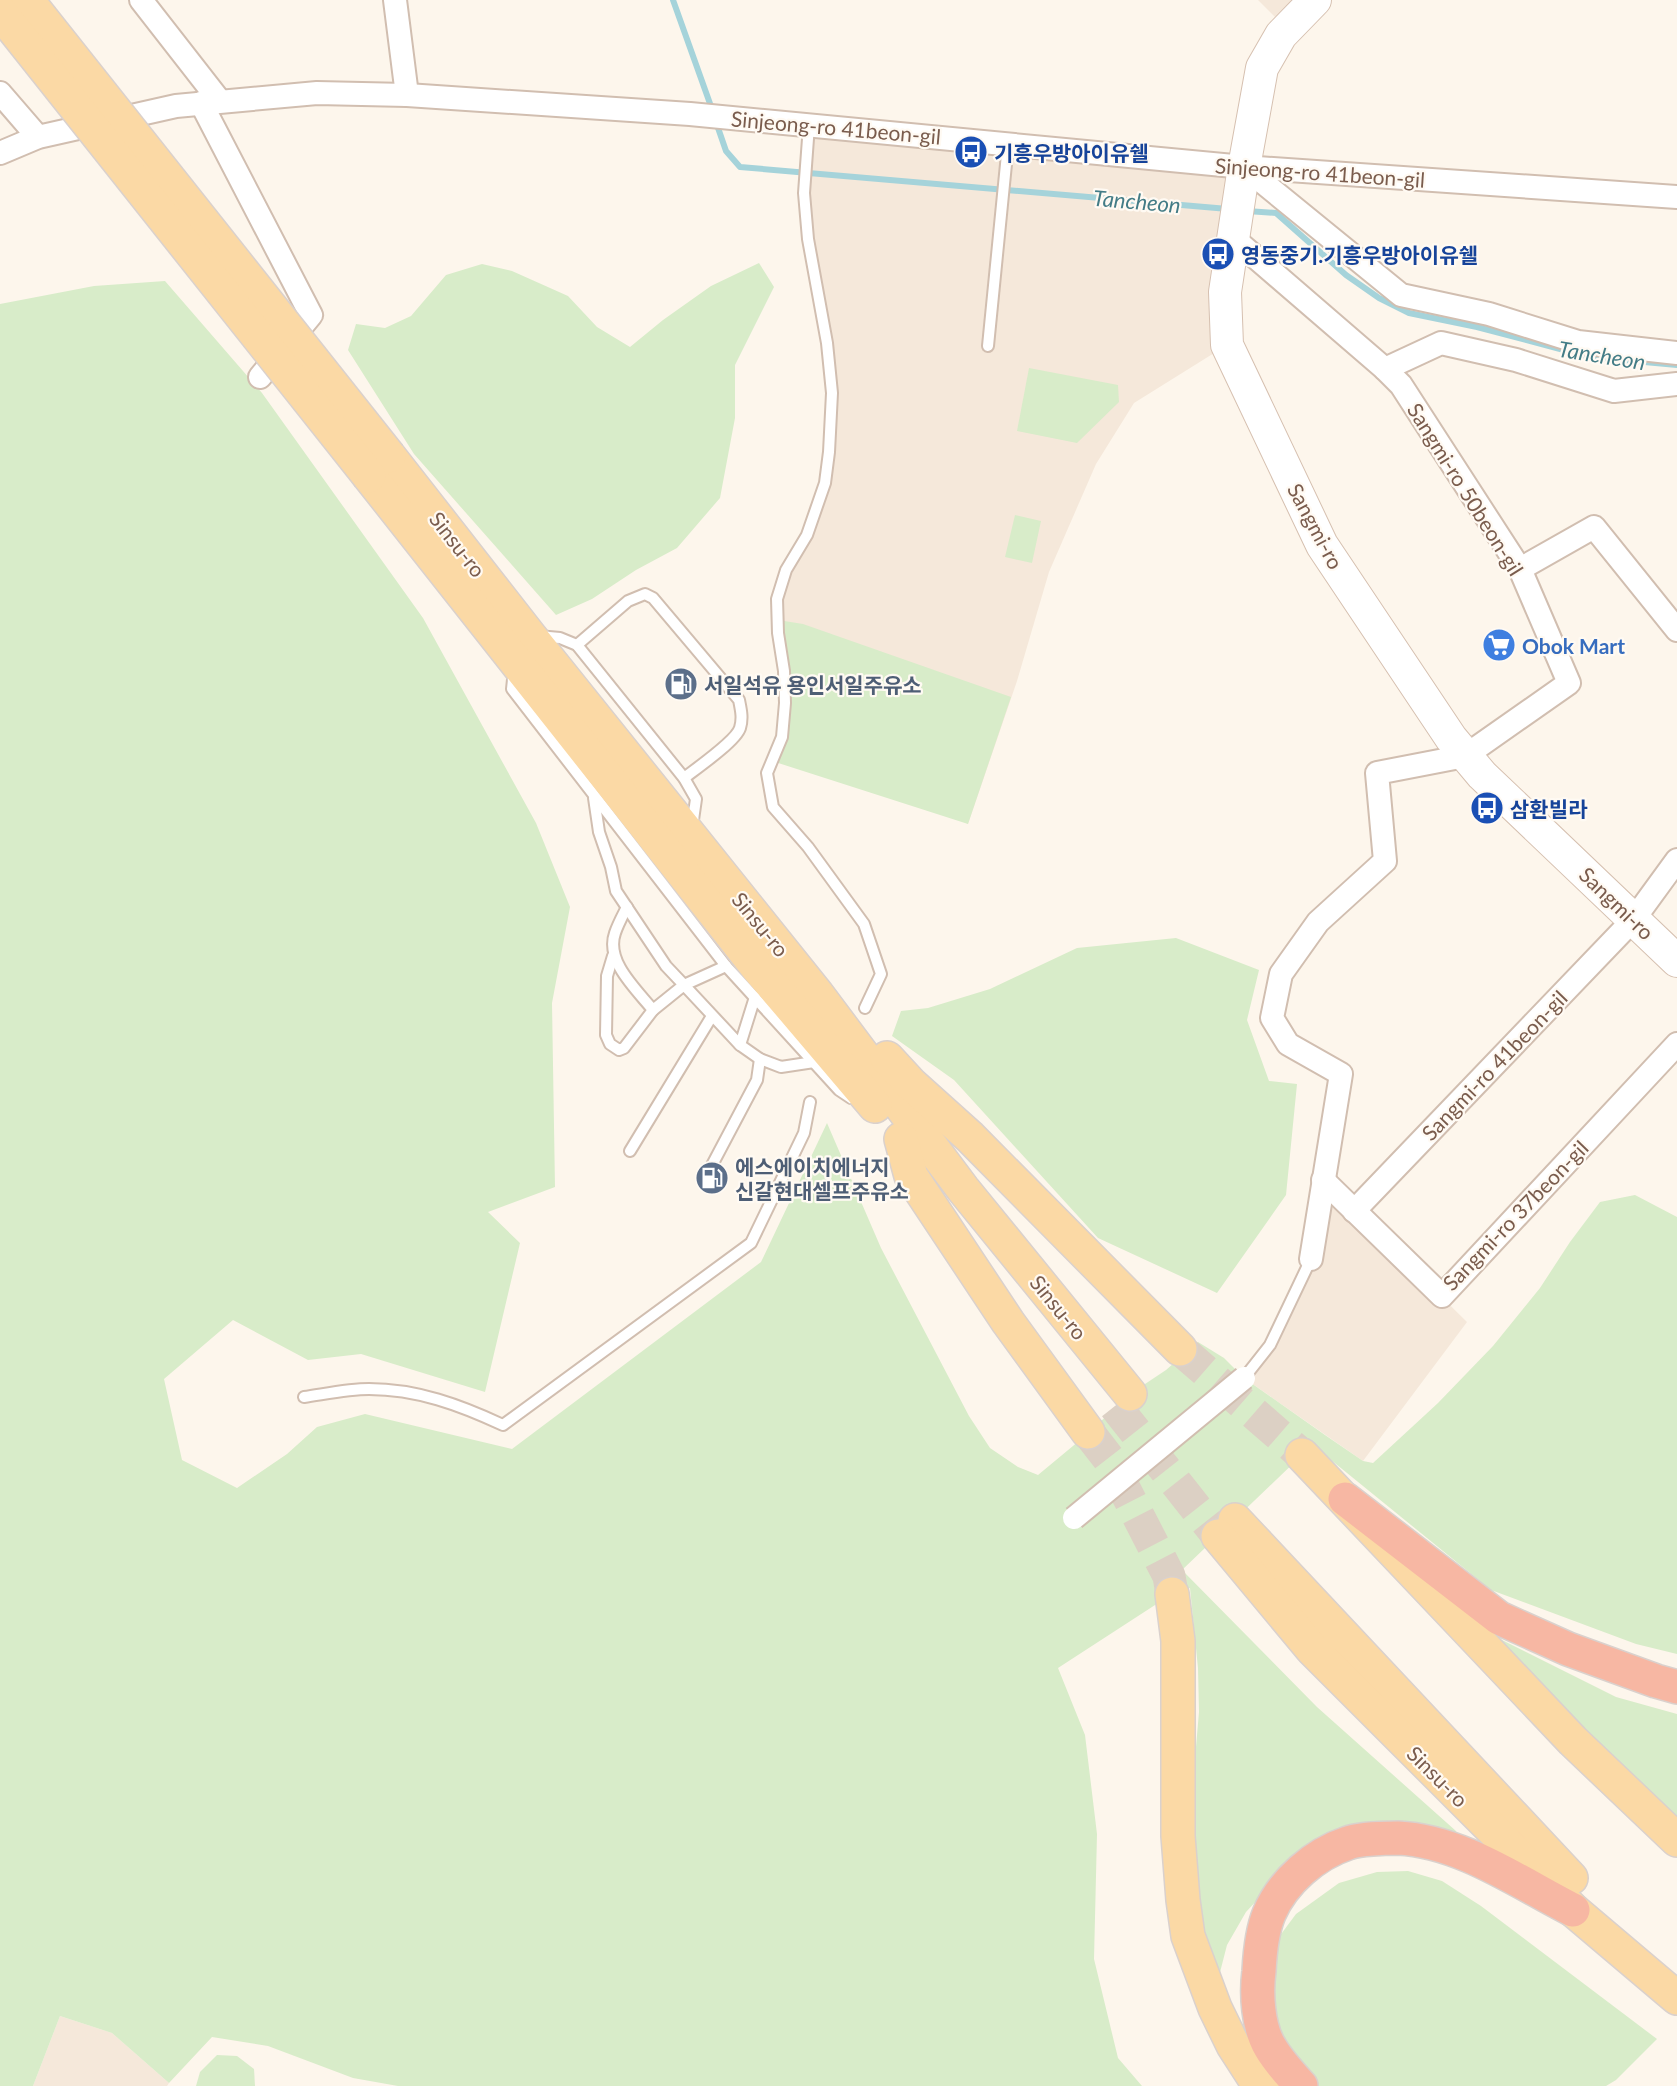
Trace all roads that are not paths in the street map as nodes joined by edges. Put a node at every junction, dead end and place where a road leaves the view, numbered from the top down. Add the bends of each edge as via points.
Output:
1 (27, 0) edge
2 (141, 0) edge
3 (395, 0) edge
4 (1315, 0) edge
5 (0, 12) edge
6 (0, 93) edge
7 (407, 95) junction
8 (210, 102) junction
9 (809, 125) junction
10 (38, 137) junction
11 (1008, 144) junction
12 (0, 153) edge
13 (1244, 167) junction
14 (1677, 197) edge
15 (1232, 237) junction
16 (988, 346) dead end
17 (1677, 353) edge
18 (1385, 369) junction
19 (260, 377) dead end
20 (1677, 384) edge
21 (379, 466) junction
22 (1520, 569) junction
23 (1677, 630) edge
24 (577, 645) junction
25 (522, 648) junction
26 (1465, 756) junction
27 (684, 778) junction
28 (594, 795) junction
29 (690, 836) junction
30 (1677, 860) edge
31 (627, 907) junction
32 (1634, 919) junction
33 (614, 956) junction
34 (1677, 961) edge
35 (726, 966) junction
36 (684, 985) junction
37 (817, 994) junction
38 (755, 998) junction
39 (865, 1008) dead end
40 (653, 1010) junction
41 (712, 1016) junction
42 (1677, 1044) edge
43 (740, 1045) junction
44 (760, 1059) junction
45 (814, 1062) junction
46 (810, 1102) dead end
47 (878, 1114) dead end
48 (901, 1139) junction
49 (630, 1151) dead end
50 (711, 1167) dead end
51 (1323, 1180) junction
52 (1354, 1211) junction
53 (1311, 1258) joint
54 (1180, 1348) tunnel mouth
55 (1244, 1378) joint
56 (304, 1397) dead end
57 (1088, 1432) tunnel mouth
58 (1302, 1455) tunnel mouth
59 (1345, 1499) junction
60 (1074, 1518) dead end
61 (1227, 1528) tunnel mouth
62 (1172, 1594) tunnel mouth
63 (1677, 1687) edge
64 (1677, 1840) edge
65 (1580, 1903) junction
66 (1677, 1975) edge
67 (1677, 1998) edge
68 (1263, 2086) edge
69 (1301, 2086) edge

1 - 21 main road, bridge
2 - 8 street
3 - 7 street
4 - 13 street, Sangmi-ro via 1281,35 1262,68
5 - 21 main road, bridge
6 - 10 street
7 - 8 street, Sinjeong-ro 41beon-gil via 317,93
7 - 9 street, Sinjeong-ro 41beon-gil
8 - 10 street, Sinjeong-ro 41beon-gil
8 - 19 street via 311,315
9 - 11 street, Sinjeong-ro 41beon-gil
9 - 39 lane via 804,192 832,393 829,452 825,483 807,535 786,570 777,598 785,703 782,736 767,773 773,807 808,847 864,924 880,974
10 - 12 street, Sinjeong-ro 41beon-gil
11 - 13 street, Sinjeong-ro 41beon-gil
11 - 16 lane
13 - 14 street, Sinjeong-ro 41beon-gil
13 - 15 street, Sangmi-ro
13 - 17 street via 1401,295 1489,314 1578,342
15 - 18 street, Sangmi-ro 50beon-gil
15 - 26 street, Sangmi-ro via 1225,292 1227,345 1322,545
18 - 20 street via 1441,343 1516,360 1614,392
18 - 22 street, Sangmi-ro 50beon-gil via 1401,385
21 - 25 main road, Sinsu-ro
22 - 23 street via 1594,527
22 - 26 street, Sangmi-ro 50beon-gil via 1569,683
24 - 25 lane via 560,638
24 - 27 lane
24 - 27 lane via 628,601 645,594 653,598 739,700 740,731
25 - 28 lane via 512,689
25 - 29 main road, Sinsu-ro
25 - 48 main road, Sinsu-ro via 757,966
26 - 32 street, Sangmi-ro
26 - 51 street via 1377,773 1385,861 1318,922 1281,974 1272,1018 1288,1044 1341,1074
27 - 29 lane via 696,799
28 - 31 lane via 599,832 616,891
28 - 35 lane
29 - 37 main road, Sinsu-ro
30 - 32 street, Sangmi-ro 41beon-gil
31 - 33 lane via 614,935
31 - 36 lane via 666,966
32 - 34 street, Sangmi-ro
32 - 52 street, Sangmi-ro 41beon-gil
33 - 40 lane
33 - 40 lane via 607,976 606,1035 610,1044 619,1050 624,1048
35 - 36 lane
35 - 38 lane
36 - 40 lane
36 - 41 lane
37 - 48 main road, Sinsu-ro via 1122,1400
37 - 54 main road via 854,1022 911,1084 970,1137
38 - 43 lane
38 - 45 lane
41 - 43 lane
41 - 49 lane
42 - 52 street, Sangmi-ro 37beon-gil via 1442,1296
43 - 44 lane
44 - 45 lane via 781,1067
44 - 50 lane via 757,1080
45 - 47 lane via 839,1090
46 - 56 lane via 804,1133 751,1243 503,1425 413,1392 367,1389
48 - 57 main road via 911,1176 1008,1322
51 - 52 street, Sangmi-ro 37beon-gil
51 - 53 street
53 - 55 lane via 1270,1345
55 - 60 street, bridge
58 - 59 main road
59 - 63 highway via 1499,1618 1568,1649
59 - 64 main road via 1574,1741
61 - 65 main road, Sinsu-ro via 1312,1649
62 - 68 main road via 1178,1641 1178,1836 1188,1935 1233,2045
65 - 66 main road, Sinsu-ro
65 - 67 main road, Sinsu-ro
65 - 69 highway via 1440,1845 1397,1838 1349,1842 1307,1864 1283,1890 1269,1914 1258,1980 1259,2011 1269,2045

